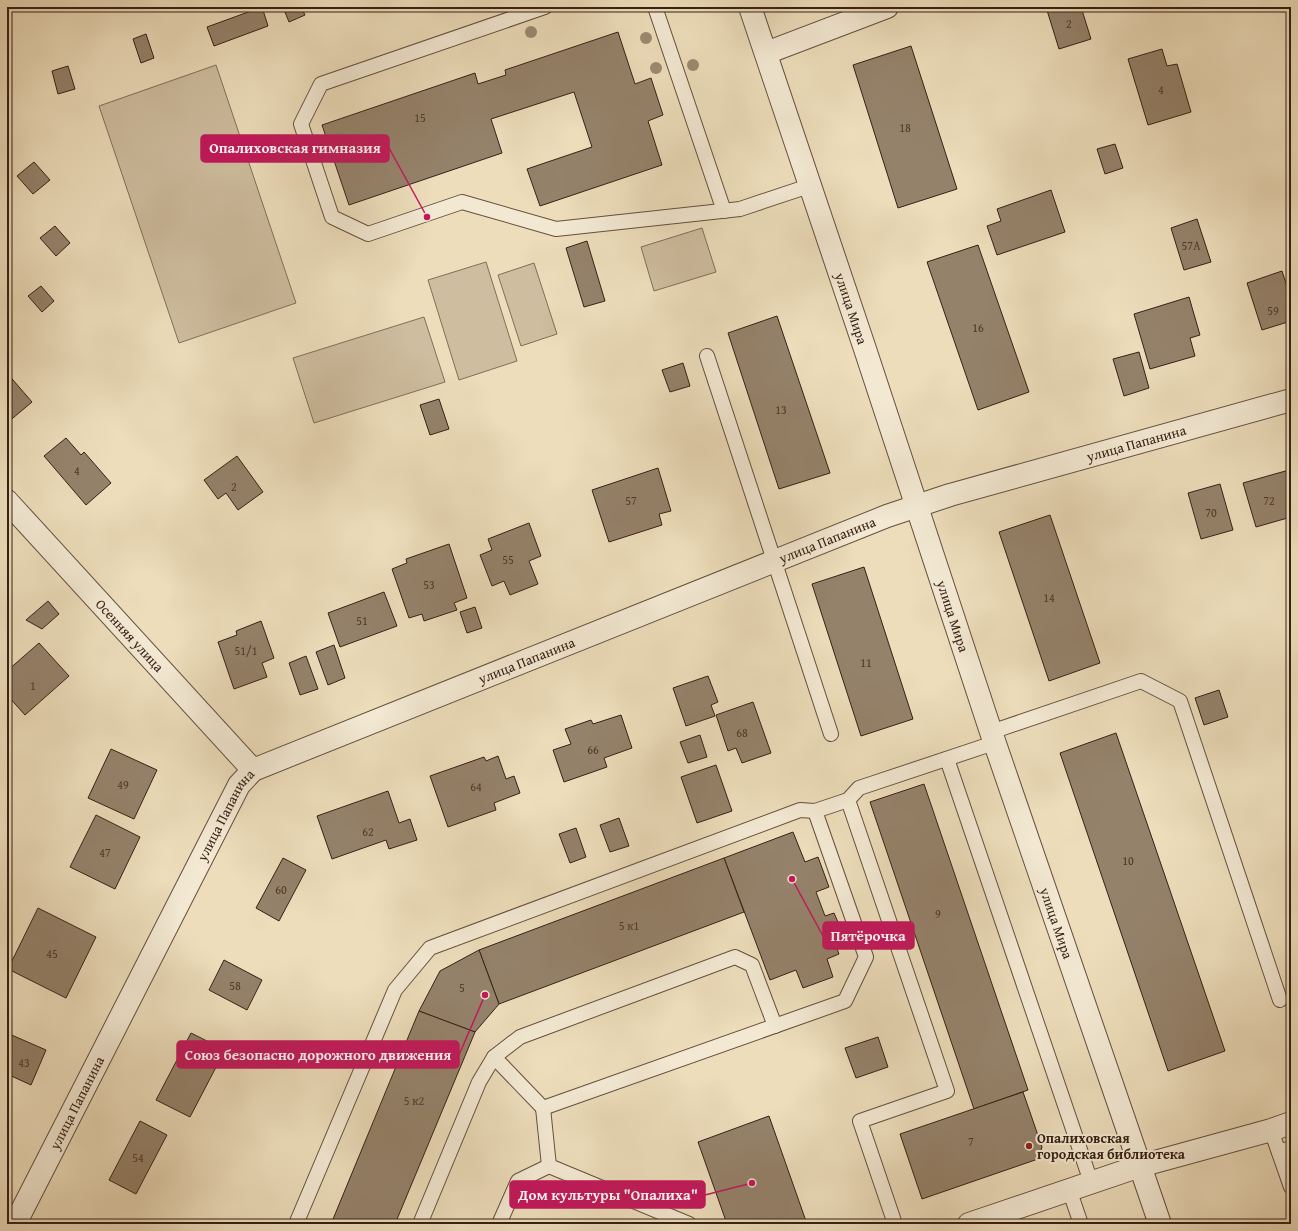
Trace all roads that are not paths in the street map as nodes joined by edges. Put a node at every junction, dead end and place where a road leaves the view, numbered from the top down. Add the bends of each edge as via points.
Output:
1 (545, 7) edge
2 (655, 7) edge
3 (750, 7) edge
4 (887, 7) edge
5 (766, 53) junction
6 (809, 186) junction
7 (724, 210) junction
8 (707, 356) dead end
9 (1291, 400) edge
10 (7, 501) edge
11 (916, 507) junction
12 (774, 560) junction
13 (831, 734) dead end
14 (992, 737) junction
15 (947, 758) junction
16 (253, 770) junction
17 (848, 800) junction
18 (816, 811) junction
19 (1280, 1000) dead end
20 (775, 1026) junction
21 (494, 1057) junction
22 (543, 1108) junction
23 (1281, 1126) edge
24 (1285, 1150) edge
25 (549, 1166) junction
26 (1140, 1166) junction
27 (1091, 1182) junction
28 (1291, 1187) edge
29 (1069, 1189) junction
30 (15, 1224) edge
31 (296, 1224) edge
32 (420, 1224) edge
33 (499, 1224) edge
34 (689, 1224) edge
35 (895, 1224) edge
36 (969, 1224) edge
37 (1081, 1224) edge
38 (1160, 1224) edge

1 - 7 lane via 321,84 301,124 332,217 368,234 462,202 556,229
2 - 7 lane
3 - 5 street, улица Мира
4 - 5 street
5 - 6 street, улица Мира
6 - 7 lane via 740,209
6 - 11 street, улица Мира
8 - 12 lane
9 - 11 street, улица Папанина via 950,495
10 - 16 street, Осенняя улица
11 - 12 street, улица Папанина
11 - 14 street, улица Мира
12 - 13 lane
12 - 16 street, улица Папанина
14 - 15 lane
14 - 19 lane via 1141,681 1180,701
14 - 26 street, улица Мира
15 - 17 lane via 859,788
15 - 27 lane
16 - 30 street, улица Папанина via 239,785
17 - 18 lane
17 - 35 lane via 947,1091 860,1121
18 - 20 lane via 866,957 845,1001
18 - 31 lane via 800,810 430,948 395,990
20 - 21 lane via 752,965 735,957 520,1037
20 - 22 lane
21 - 22 lane
21 - 32 lane via 479,1082
22 - 25 lane
23 - 24 lane
23 - 26 street
24 - 28 lane
25 - 33 lane via 518,1181
25 - 34 lane
26 - 27 street
26 - 38 street, улица Мира
27 - 29 street
29 - 36 street
29 - 37 lane

